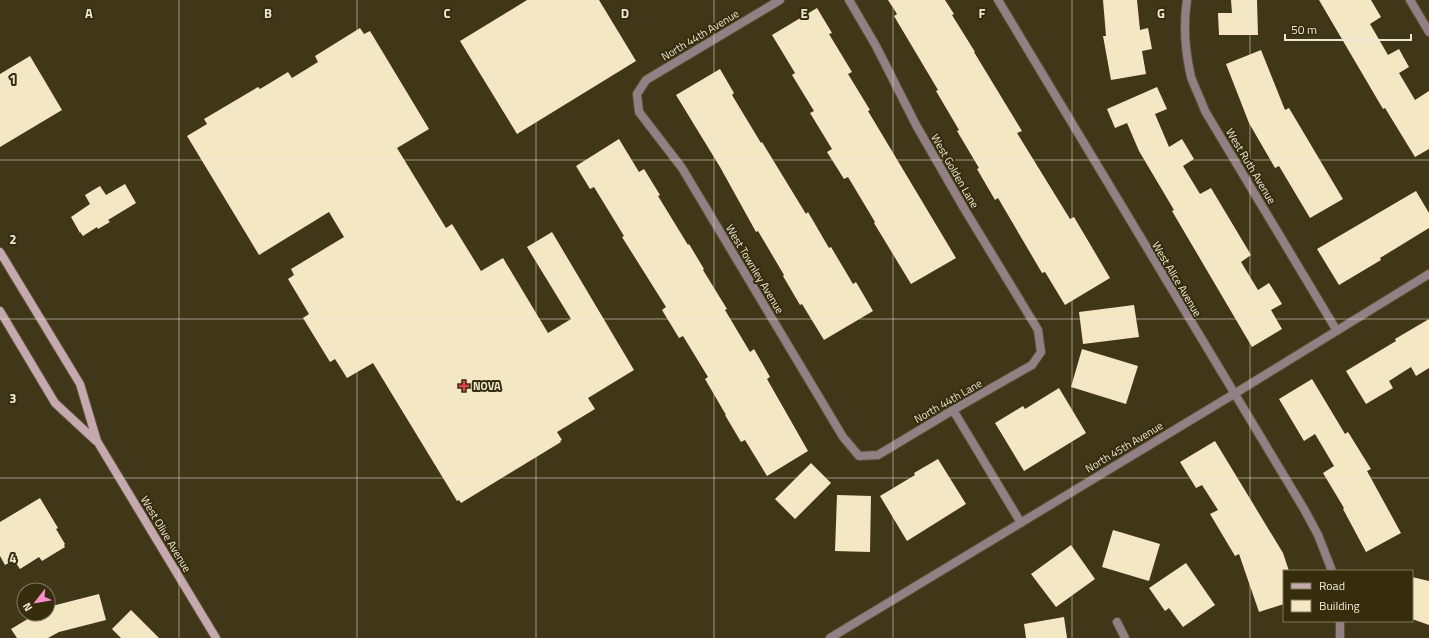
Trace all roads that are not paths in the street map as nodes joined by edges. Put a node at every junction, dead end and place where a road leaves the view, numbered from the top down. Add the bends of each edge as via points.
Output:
1 (780, 0) edge
2 (849, 0) edge
3 (998, 0) edge
4 (1187, 0) edge
5 (1410, 0) edge
6 (1429, 32) edge
7 (637, 94) joint
8 (0, 252) edge
9 (1429, 274) edge
10 (0, 311) edge
11 (1336, 331) junction
12 (1041, 352) joint
13 (1234, 394) junction
14 (953, 410) junction
15 (97, 442) junction
16 (859, 456) joint
17 (1021, 523) junction
18 (1332, 570) edge
19 (1117, 622) dead end
20 (1340, 622) edge
21 (216, 638) edge
22 (830, 638) edge
23 (1125, 638) edge
24 (1340, 638) edge

1 - 7 street, North 44th Avenue via 646,80
2 - 12 street, West Golden Lane via 876,46 916,125 1038,330
3 - 13 street, West Alice Avenue
4 - 11 street, West Ruth Avenue via 1184,18 1185,46 1192,77 1205,111
5 - 6 street
7 - 16 street, West Townley Avenue via 639,112 682,168 842,437
8 - 15 main road, West Olive Avenue via 80,384
9 - 11 street, North 45th Avenue
10 - 15 main road, West Olive Avenue via 55,403
11 - 13 street, North 45th Avenue
12 - 14 street, North 44th Lane via 1032,365
13 - 17 street, North 45th Avenue
13 - 18 street, West Alice Avenue via 1304,509 1318,535
14 - 16 street, North 44th Lane via 878,455
14 - 17 street
15 - 21 main road, West Olive Avenue
17 - 22 street, North 45th Avenue
19 - 23 street
20 - 24 street

